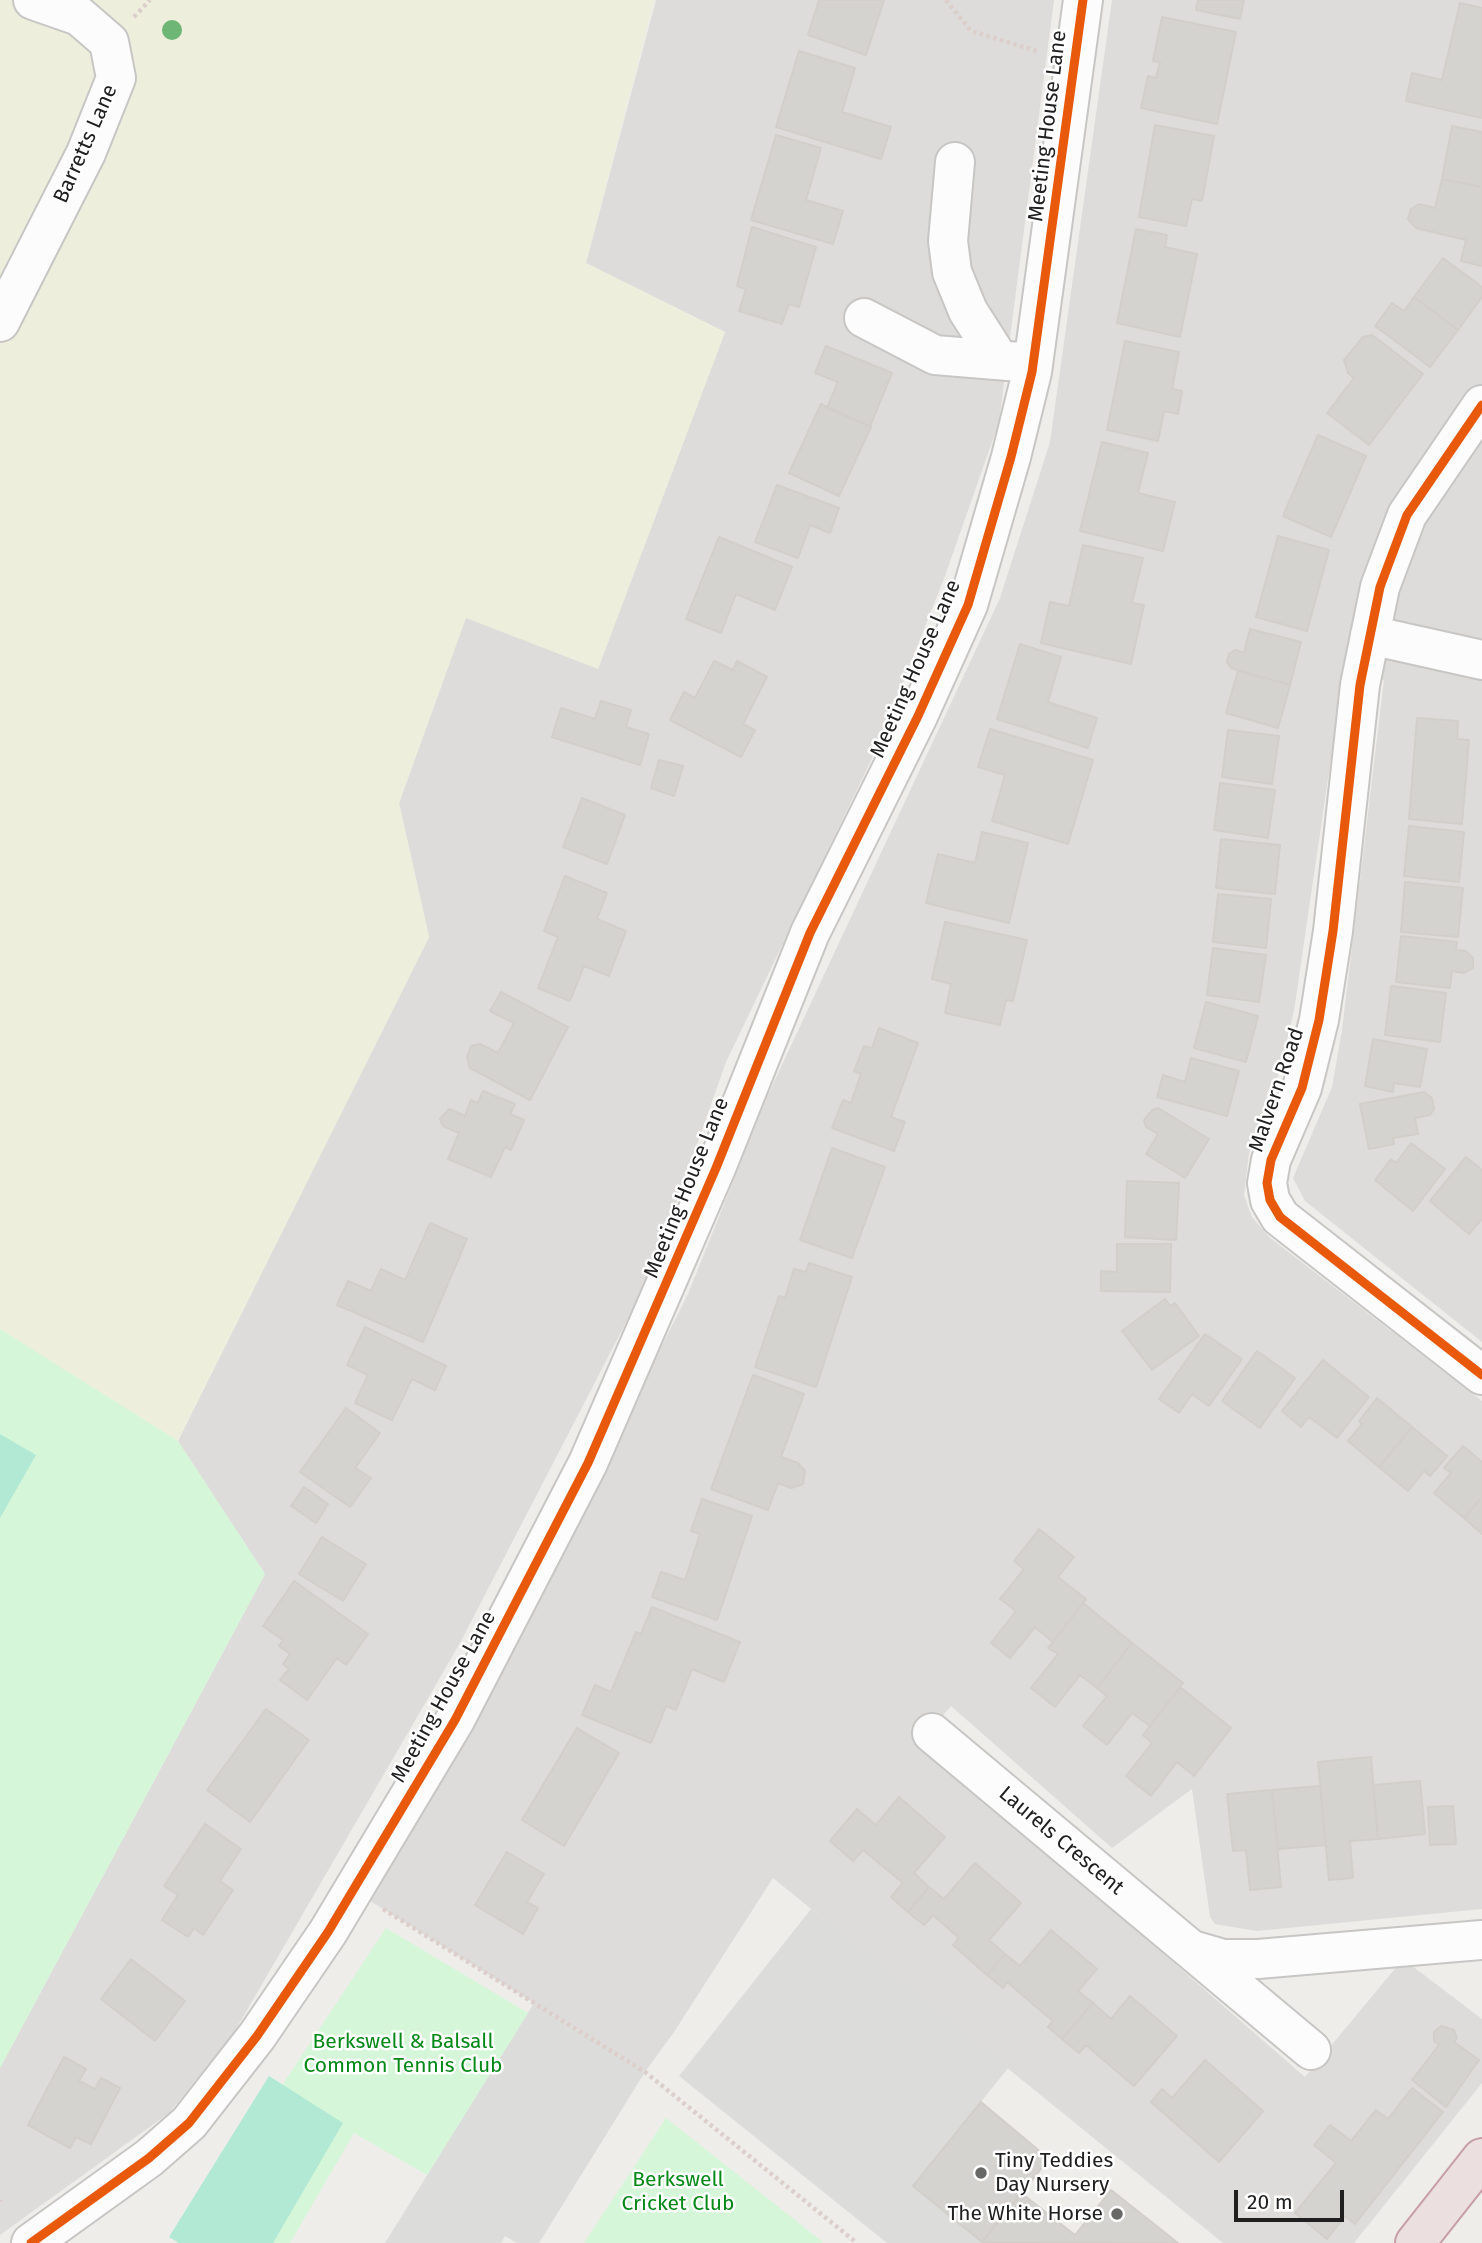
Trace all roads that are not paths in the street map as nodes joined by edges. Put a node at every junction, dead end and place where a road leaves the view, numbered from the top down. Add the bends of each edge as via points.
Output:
1 (33, 0) edge
2 (1083, 0) edge
3 (955, 162) dead end
4 (864, 318) dead end
5 (0, 322) edge
6 (1015, 361) junction
7 (1482, 405) edge
8 (1370, 635) junction
9 (1482, 660) edge
10 (1482, 1375) edge
11 (932, 1733) dead end
12 (1482, 1940) edge
13 (1190, 1950) junction
14 (1311, 2050) dead end
15 (1482, 2158) edge
16 (31, 2243) edge
17 (1415, 2243) edge

1 - 5 street, Barretts Lane via 79,16 109,42 116,78 86,153
2 - 6 street, Meeting House Lane
3 - 6 street via 948,241 952,272 968,311
4 - 6 street via 935,355
6 - 16 street, Meeting House Lane via 1011,457 968,605 805,945 716,1168 588,1463 455,1720 351,1894 257,2036 189,2123 149,2158
7 - 8 street, Malvern Road via 1407,515 1380,587
8 - 9 street
8 - 10 street, Malvern Road via 1319,1020 1302,1088 1271,1160 1267,1183 1280,1217
11 - 13 street, Laurels Crescent
12 - 13 street, Laurels Crescent via 1258,1959 1223,1959
13 - 14 street, Laurels Crescent
15 - 17 highway

